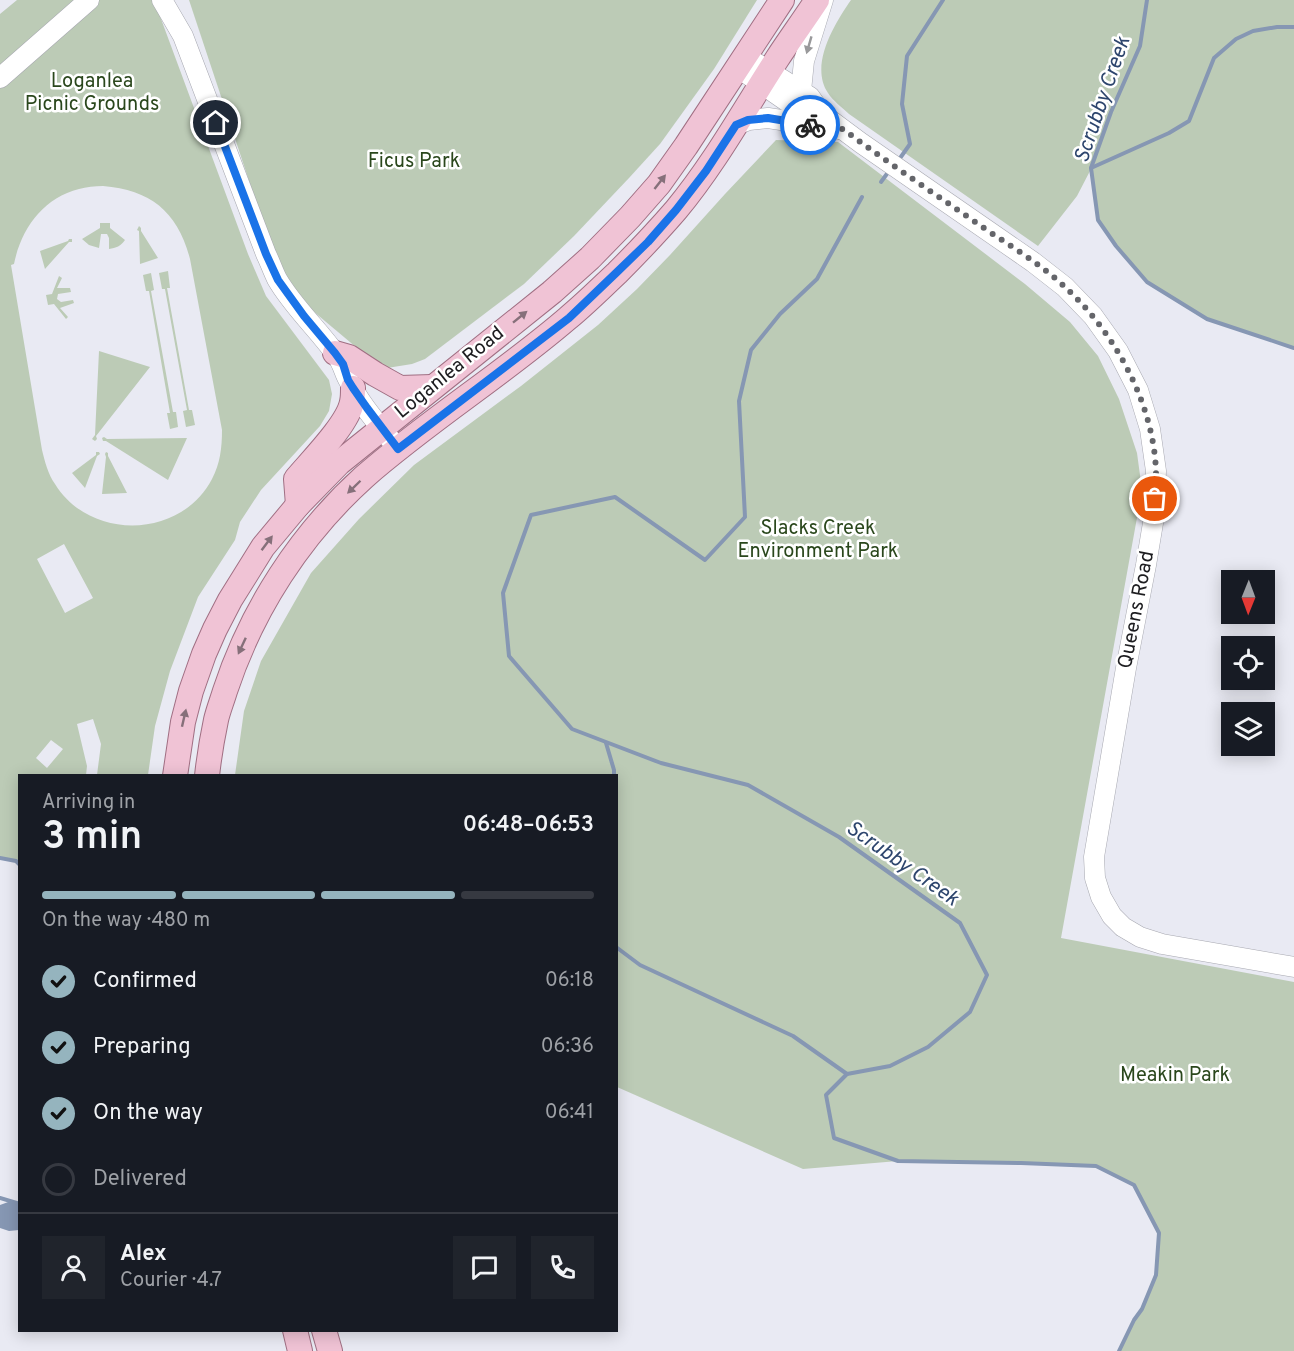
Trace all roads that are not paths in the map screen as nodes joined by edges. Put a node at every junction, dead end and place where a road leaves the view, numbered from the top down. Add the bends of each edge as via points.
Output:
1 (89, 0) edge
2 (162, 0) edge
3 (782, 0) edge
4 (817, 0) edge
5 (823, 0) edge
6 (741, 62) junction
7 (0, 78) edge
8 (766, 78) junction
9 (801, 91) junction
10 (822, 114) junction
11 (736, 125) junction
12 (843, 129) junction
13 (339, 359) junction
14 (432, 387) junction
15 (353, 388) junction
16 (387, 423) junction
17 (404, 445) junction
18 (298, 505) junction
19 (175, 774) edge
20 (207, 774) edge
21 (1294, 967) edge
22 (295, 1332) edge
23 (325, 1332) edge
24 (300, 1351) edge
25 (330, 1351) edge

1 - 7 street
2 - 13 street via 183,36 278,280
3 - 6 main road, Loganlea Road
4 - 8 main road, Loganlea Road
5 -> 9 street via 804,61
6 - 8 street, Queens Road
14 -> 6 main road, Loganlea Road via 552,292 630,217 686,146
8 - 9 street, Queens Road
8 - 10 street, Queens Road via 801,111
8 - 11 main road, Loganlea Road
9 - 10 street, Queens Road
10 - 12 street, Queens Road
11 - 12 street via 768,118
11 - 17 main road, Loganlea Road via 676,210 616,273 569,318
12 - 21 street, Queens Road via 1065,287 1093,316 1118,351 1138,390 1150,429 1156,471 1154,518 1094,857 1095,878 1112,916 1140,937
13 - 14 main road via 349,357 400,388
13 - 15 street
13 - 16 street via 358,375
14 - 16 main road, Loganlea Road
15 - 16 street
15 - 18 main road via 349,413 296,479
16 - 17 street
16 - 18 main road, Loganlea Road via 339,463
17 -> 20 main road, Loganlea Road via 333,508 288,562 259,610 234,663 216,718
19 -> 18 main road, Loganlea Road via 191,691 214,629 263,547
22 - 24 main road
23 - 25 main road

